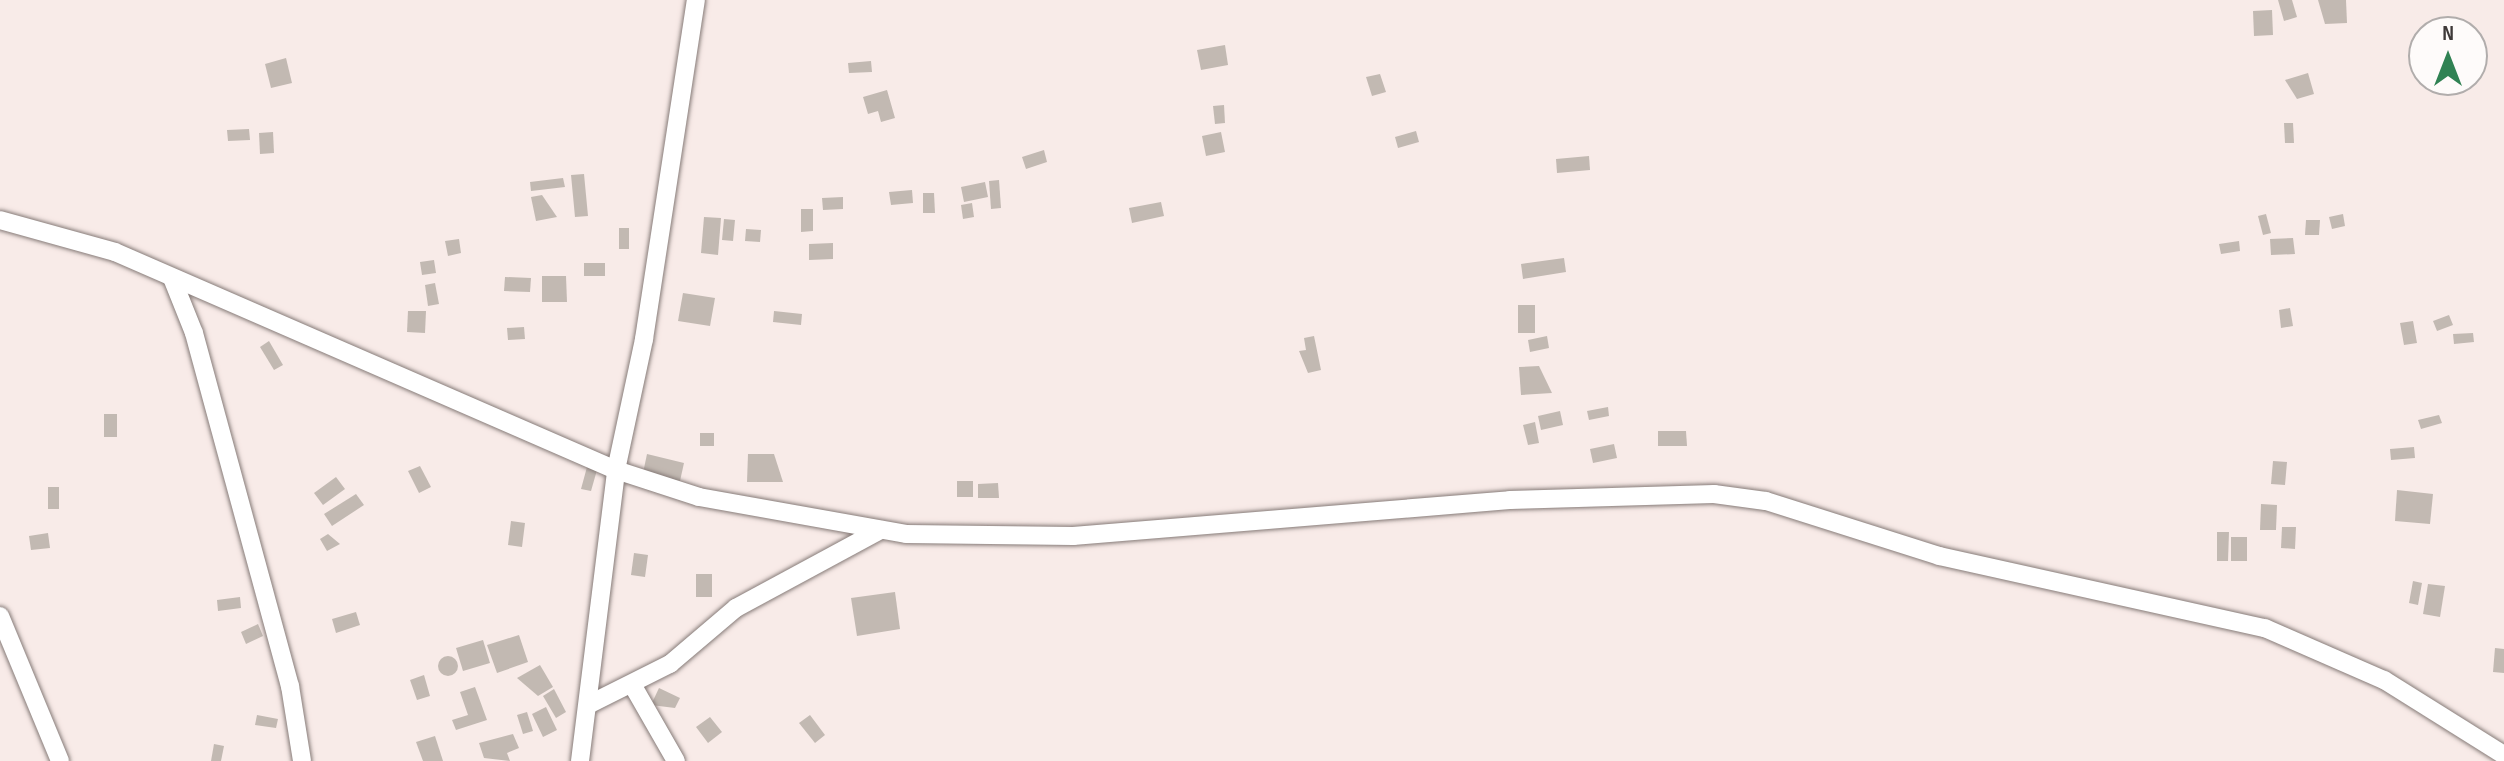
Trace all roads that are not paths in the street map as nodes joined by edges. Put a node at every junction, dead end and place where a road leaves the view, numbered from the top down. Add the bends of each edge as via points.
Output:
1 (696, 0) edge
2 (0, 220) edge
3 (172, 278) junction
4 (616, 470) junction
5 (880, 530) junction
6 (0, 616) edge
7 (633, 686) junction
8 (588, 705) junction
9 (2504, 755) edge
10 (60, 761) edge
11 (302, 761) edge
12 (580, 761) edge
13 (676, 761) edge

1 - 4 street via 644,339
2 - 3 street via 115,252
3 - 4 street
3 - 11 street via 194,333 279,645
4 - 5 street via 699,497
4 - 8 street
5 - 7 street via 736,608
5 - 9 street via 1073,536 1510,500 1714,494 1766,501 1939,556 2265,628 2384,680
6 - 10 street
7 - 8 street
7 - 13 street
8 - 12 street

